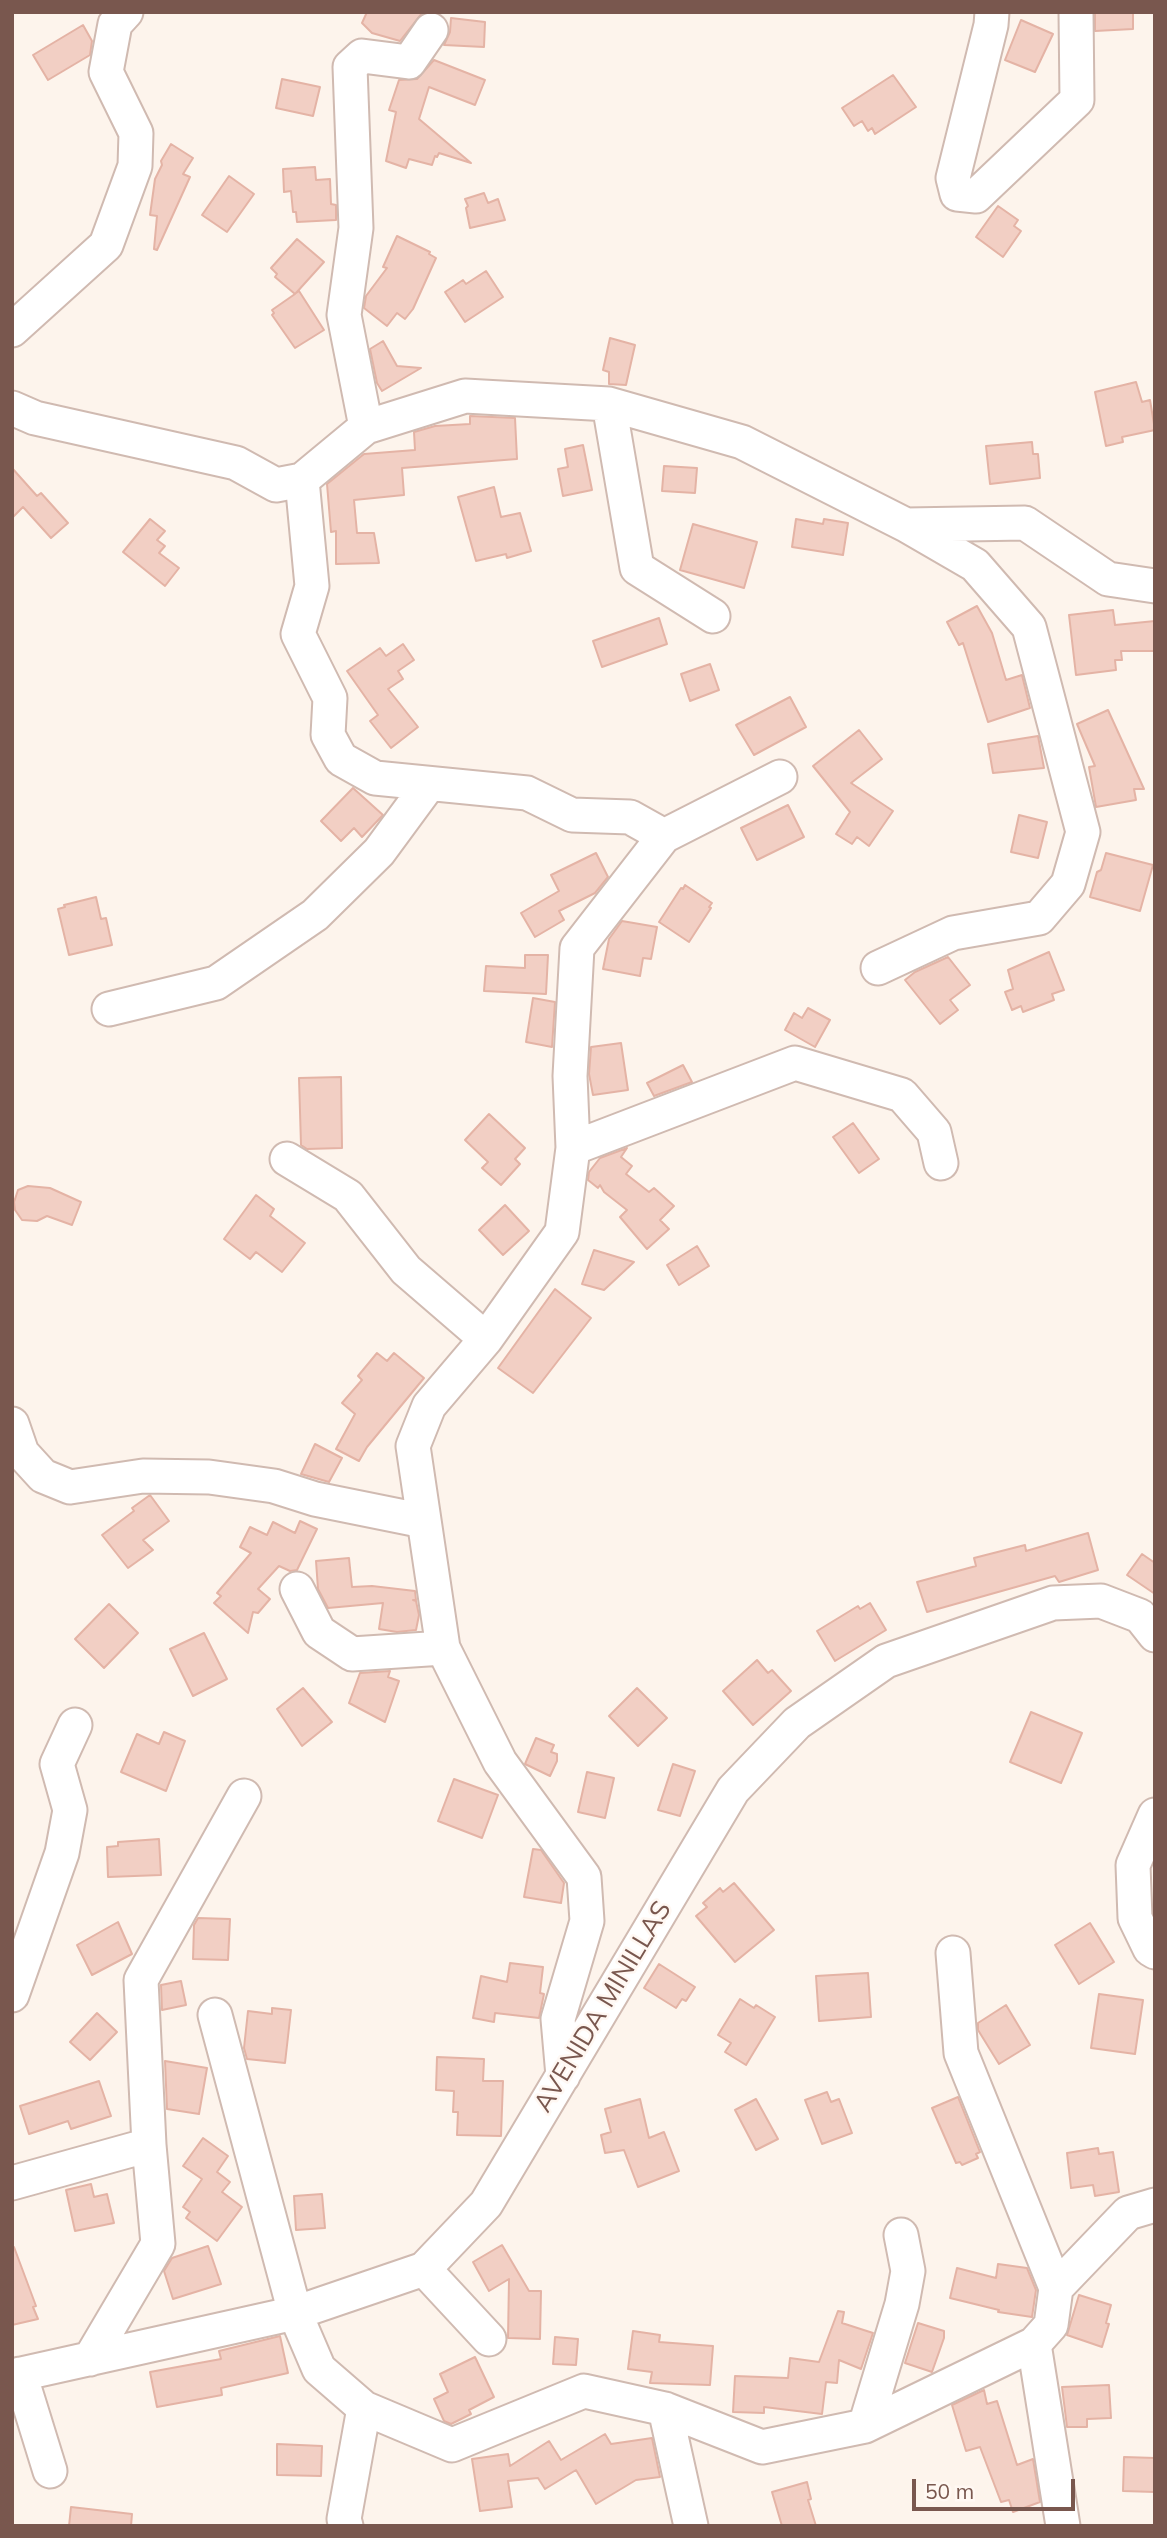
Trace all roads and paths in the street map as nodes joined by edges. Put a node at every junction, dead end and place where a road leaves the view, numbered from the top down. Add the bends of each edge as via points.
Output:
1 (992, 12) edge
2 (1076, 12) edge
3 (111, 16) edge
4 (431, 30) dead end
5 (12, 330) edge
6 (609, 404) junction
7 (12, 408) edge
8 (366, 427) junction
9 (302, 480) junction
10 (906, 525) junction
11 (1155, 586) edge
12 (713, 616) dead end
13 (780, 777) dead end
14 (429, 784) junction
15 (664, 836) junction
16 (878, 968) dead end
17 (109, 1009) dead end
18 (573, 1148) junction
19 (287, 1159) dead end
20 (941, 1163) dead end
21 (486, 1339) junction
22 (12, 1424) edge
23 (424, 1521) junction
24 (297, 1589) dead end
25 (1155, 1634) edge
26 (443, 1648) junction
27 (75, 1725) dead end
28 (244, 1796) dead end
29 (1155, 1815) edge
30 (1155, 1952) edge
31 (953, 1953) dead end
32 (12, 1995) edge
33 (215, 2015) dead end
34 (563, 2076) junction
35 (149, 2145) junction
36 (12, 2183) edge
37 (1155, 2206) edge
38 (901, 2235) dead end
39 (424, 2269) junction
40 (1056, 2288) junction
41 (296, 2313) junction
42 (489, 2339) dead end
43 (1034, 2344) junction
44 (90, 2359) junction
45 (16, 2375) edge
46 (364, 2409) junction
47 (665, 2409) junction
48 (865, 2426) junction
49 (50, 2471) dead end
50 (346, 2526) edge
51 (691, 2526) edge
52 (1063, 2526) edge

1 - 2 street via 953,177 957,194 976,196 1077,100
3 - 5 street via 106,72 136,133 135,166 106,245
4 - 8 street via 409,62 362,56 350,67 356,228 344,314
6 - 8 street via 465,396
6 - 10 street via 742,442
6 - 12 street via 637,568
7 - 9 street via 34,418 236,463 276,485
8 - 9 street
9 - 14 street via 312,586 298,634 330,698 328,735 341,759 375,778
10 - 11 street via 1025,523 1108,579
10 - 16 street via 975,565 1029,626 1083,831 1068,884 1039,918 953,933
13 - 15 street
14 - 15 street via 527,793 572,815 630,817
14 - 17 street via 379,852 315,915 216,983
15 - 18 street via 577,948 570,1076
18 - 20 street via 795,1063 902,1095 934,1132
18 - 21 street via 562,1232
19 - 21 street via 348,1196 406,1270
21 - 23 street via 429,1406 413,1446
22 - 23 street via 22,1453 43,1476 70,1487 143,1476 209,1477 274,1486
23 - 26 street
24 - 26 street via 319,1632 352,1654
25 - 34 street, AVENIDA MINILLAS via 1140,1616 1101,1601 1053,1603 886,1661 797,1723 733,1790
26 - 34 street via 500,1762 584,1877 587,1921 558,2019
27 - 32 street via 57,1764 70,1810 62,1853
28 - 35 street via 141,1980
29 - 30 street via 1133,1865 1135,1918
31 - 40 street via 961,2053
33 - 41 street
34 - 39 street, AVENIDA MINILLAS via 486,2204
35 - 36 street
35 - 44 street via 159,2244
37 - 40 street via 1128,2213
38 - 48 street via 908,2271 902,2304
39 - 41 street, AVENIDA MINILLAS
39 - 42 street
40 - 43 street via 1051,2325
41 - 44 street, AVENIDA MINILLAS
41 - 46 street via 319,2369
43 - 48 street
43 - 52 street
44 - 45 street, AVENIDA MINILLAS
45 - 49 street
46 - 47 street via 452,2445 584,2391
46 - 50 street
47 - 48 street via 762,2447
47 - 51 street

